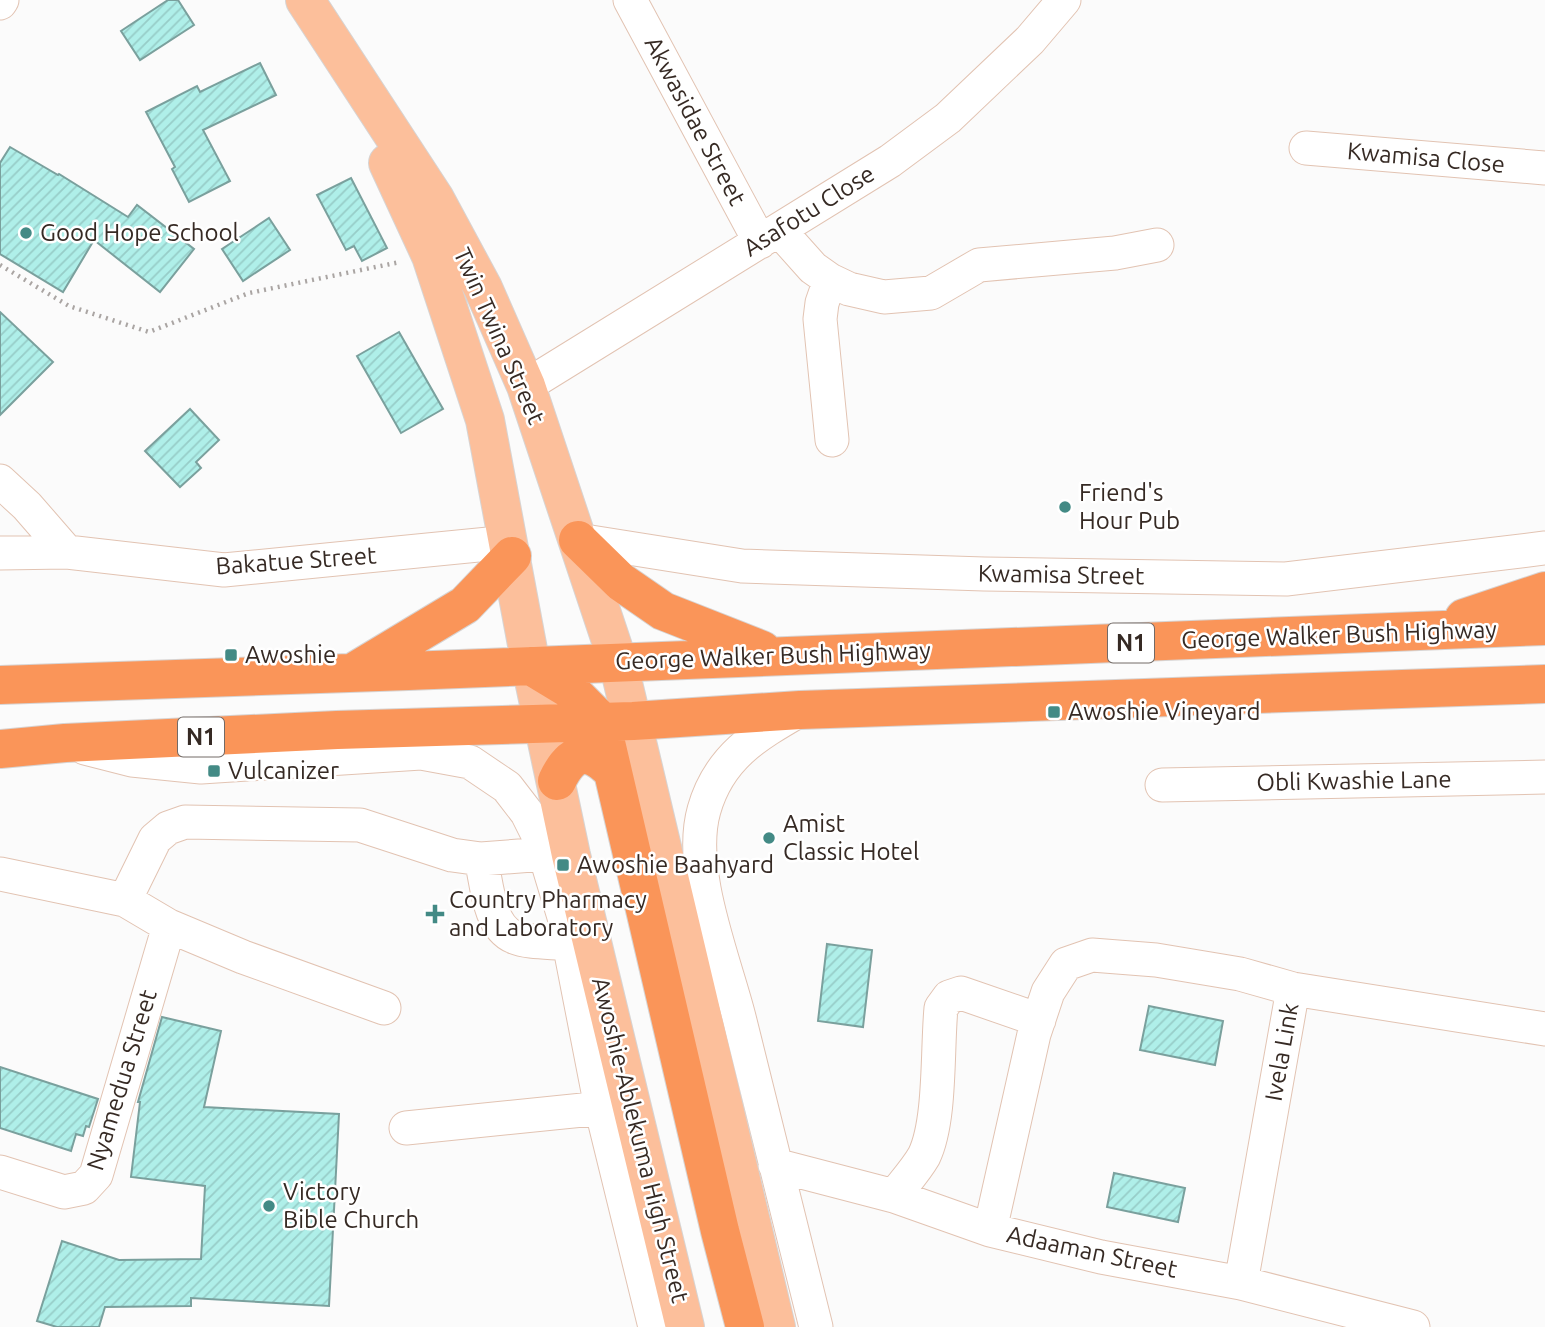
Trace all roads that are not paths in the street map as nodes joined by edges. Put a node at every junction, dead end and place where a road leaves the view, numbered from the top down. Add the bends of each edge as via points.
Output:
1 (305, 0) edge
2 (629, 0) edge
3 (1064, 0) edge
4 (327, 34) junction
5 (1306, 148) dead end
6 (1545, 168) edge
7 (769, 236) junction
8 (1157, 245) dead end
9 (830, 281) junction
10 (526, 386) junction
11 (832, 440) dead end
12 (0, 481) edge
13 (578, 540) junction
14 (1545, 548) edge
15 (510, 549) junction
16 (67, 552) junction
17 (0, 553) edge
18 (1545, 591) edge
19 (1545, 626) edge
20 (1422, 632) junction
21 (777, 656) junction
22 (618, 662) junction
23 (531, 666) junction
24 (352, 673) junction
25 (1545, 684) edge
26 (0, 685) edge
27 (800, 710) junction
28 (617, 721) junction
29 (543, 724) junction
30 (65, 743) junction
31 (0, 749) edge
32 (612, 771) junction
33 (1545, 777) edge
34 (556, 781) junction
35 (1162, 785) dead end
36 (545, 854) junction
37 (481, 859) junction
38 (0, 874) edge
39 (125, 900) junction
40 (169, 926) junction
41 (569, 944) junction
42 (1293, 989) junction
43 (384, 1008) dead end
44 (1039, 1020) junction
45 (1545, 1029) edge
46 (616, 1106) junction
47 (407, 1128) dead end
48 (775, 1165) junction
49 (0, 1172) edge
50 (894, 1196) junction
51 (990, 1230) junction
52 (1241, 1283) junction
53 (655, 1327) edge
54 (685, 1327) edge
55 (745, 1327) edge
56 (776, 1327) edge
57 (816, 1327) edge
58 (1413, 1327) edge

1 - 4 main road, Twin Twina Street
2 - 7 street, Akwasidae Street
3 - 7 street, Asafotu Close via 1030,40 948,118 890,161
4 - 10 main road, Twin Twina Street via 435,199 483,288
4 - 15 main road, Twin Twina Street via 431,256 485,420
5 - 6 street, Kwamisa Close
7 - 9 street, Akwasidae Street
7 - 10 street, Asafotu Close
8 - 9 street via 979,265 931,293 914,295 884,297
9 - 11 street via 820,319
10 - 13 main road, Twin Twina Street
12 - 16 street
13 - 14 street, Kwamisa Street via 742,566 1286,579
13 - 21 highway via 621,582 663,611
13 - 22 main road, Twin Twina Street
15 - 16 street, Bakatue Street via 224,570
15 - 23 main road, Twin Twina Street
15 - 24 highway via 465,605
16 - 17 street, Bakatue Street
18 - 20 highway
19 - 20 highway, George Walker Bush Highway / N1
20 - 21 highway, George Walker Bush Highway / N1
21 - 22 highway, George Walker Bush Highway / N1
22 - 23 highway, George Walker Bush Highway / N1
22 - 28 main road, Twin Twina Street
23 - 24 highway, George Walker Bush Highway / N1
23 - 28 highway
23 - 29 main road, Awoshie-Ablekuma High Street
24 - 26 highway, George Walker Bush Highway / N1
25 - 27 highway, N1
27 - 28 highway, N1
27 - 48 street via 742,748 717,776 704,811 699,848 717,940
28 - 29 highway, N1
28 - 32 highway
28 - 56 main road
29 - 30 highway, N1
29 - 34 main road, Awoshie-Ablekuma High Street
30 - 31 highway, N1
30 - 36 street, Awoshie-Ablekuma High Street via 132,760 201,767 421,753 470,762 507,787 527,813
32 - 34 highway via 602,760 578,755 565,763
32 - 55 highway
33 - 35 street, Obli Kwashie Lane
34 - 46 main road, Awoshie-Ablekuma High Street
36 - 37 street
36 - 41 street, Awoshie-Ablekuma High Street
37 - 39 street via 452,855 360,825 185,822 155,839
37 - 41 street via 495,918 503,929 515,937
38 - 39 street
39 - 40 street
40 - 43 street
40 - 49 street, Nyamedua Street via 96,1175 84,1188 64,1192
41 - 46 street, Awoshie-Ablekuma High Street
42 - 44 street via 1240,974 1091,955 1066,964 1048,992
42 - 45 street, Ivela Link
42 - 52 street, Ivela Link
44 - 50 street via 961,992 949,997 941,1008 929,1140 924,1156
44 - 51 street
46 - 47 street
46 - 53 street, Awoshie-Ablekuma High Street
46 - 54 main road, Awoshie-Ablekuma High Street
48 - 50 street, Adaaman Street
48 - 57 street
50 - 51 street, Adaaman Street
51 - 52 street, Adaaman Street
52 - 58 street, Adaaman Street

